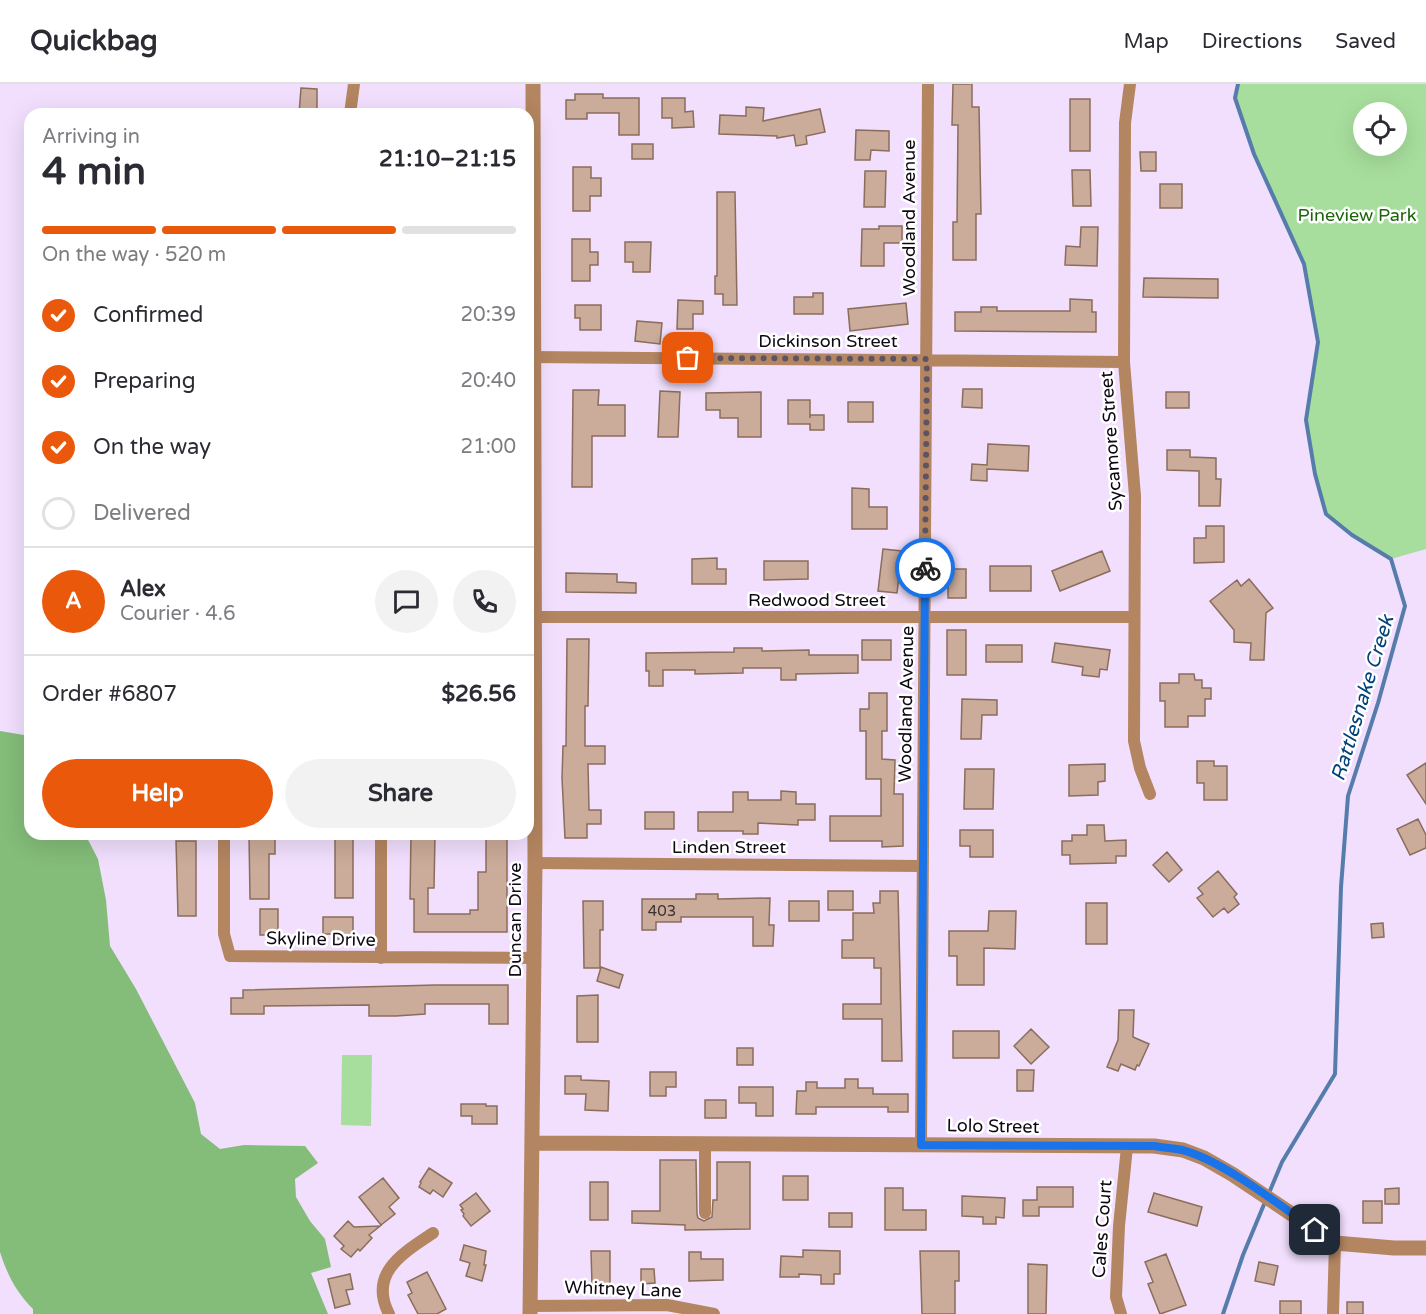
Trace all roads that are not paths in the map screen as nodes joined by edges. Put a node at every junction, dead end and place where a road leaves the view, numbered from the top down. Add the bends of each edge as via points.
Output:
1 (354, 84) edge
2 (533, 84) edge
3 (928, 84) edge
4 (1130, 84) edge
5 (351, 108) edge
6 (532, 108) edge
7 (534, 357) edge
8 (927, 359) junction
9 (1124, 362) junction
10 (534, 590) edge
11 (535, 616) junction
12 (1134, 617) junction
13 (925, 618) junction
14 (1150, 794) dead end
15 (224, 840) edge
16 (381, 840) edge
17 (535, 863) junction
18 (922, 866) junction
19 (381, 958) junction
20 (534, 958) junction
21 (532, 1143) junction
22 (705, 1143) junction
23 (921, 1145) junction
24 (1127, 1147) junction
25 (705, 1213) dead end
26 (433, 1233) dead end
27 (1335, 1243) junction
28 (1426, 1248) edge
29 (530, 1310) edge
30 (389, 1314) edge
31 (714, 1314) edge
32 (1121, 1314) edge
33 (1333, 1314) edge

1 - 5 street
2 - 6 street, Duncan Drive
3 - 8 street, Woodland Avenue
4 - 9 street, Sycamore Street via 1125,123
7 - 8 street, Dickinson Street
8 - 9 street, Dickinson Street
8 - 13 street, Woodland Avenue
9 - 12 street, Sycamore Street via 1135,496
10 - 11 street, Duncan Drive
11 - 13 street, Redwood Street
11 - 17 street, Duncan Drive
12 - 13 street, Redwood Street
12 - 14 street, Sycamore Street via 1134,741
13 - 18 street, Woodland Avenue
15 - 19 street, Skyline Drive via 224,934 230,956
16 - 19 street
17 - 18 street, Linden Street
17 - 20 street, Duncan Drive
18 - 23 street, Woodland Avenue
19 - 20 street, Skyline Drive
20 - 21 street, Duncan Drive
21 - 22 street, Lolo Street
21 - 29 street, Duncan Drive
22 - 23 street, Lolo Street
22 - 25 street
23 - 24 street, Lolo Street
24 - 27 street, Lolo Street via 1155,1146 1204,1158
24 - 32 street, Cales Court via 1116,1297
26 - 30 street via 400,1255 385,1275 382,1292
27 - 28 street, Lolo Street
27 - 33 street
29 - 31 street, Whitney Lane via 667,1305

